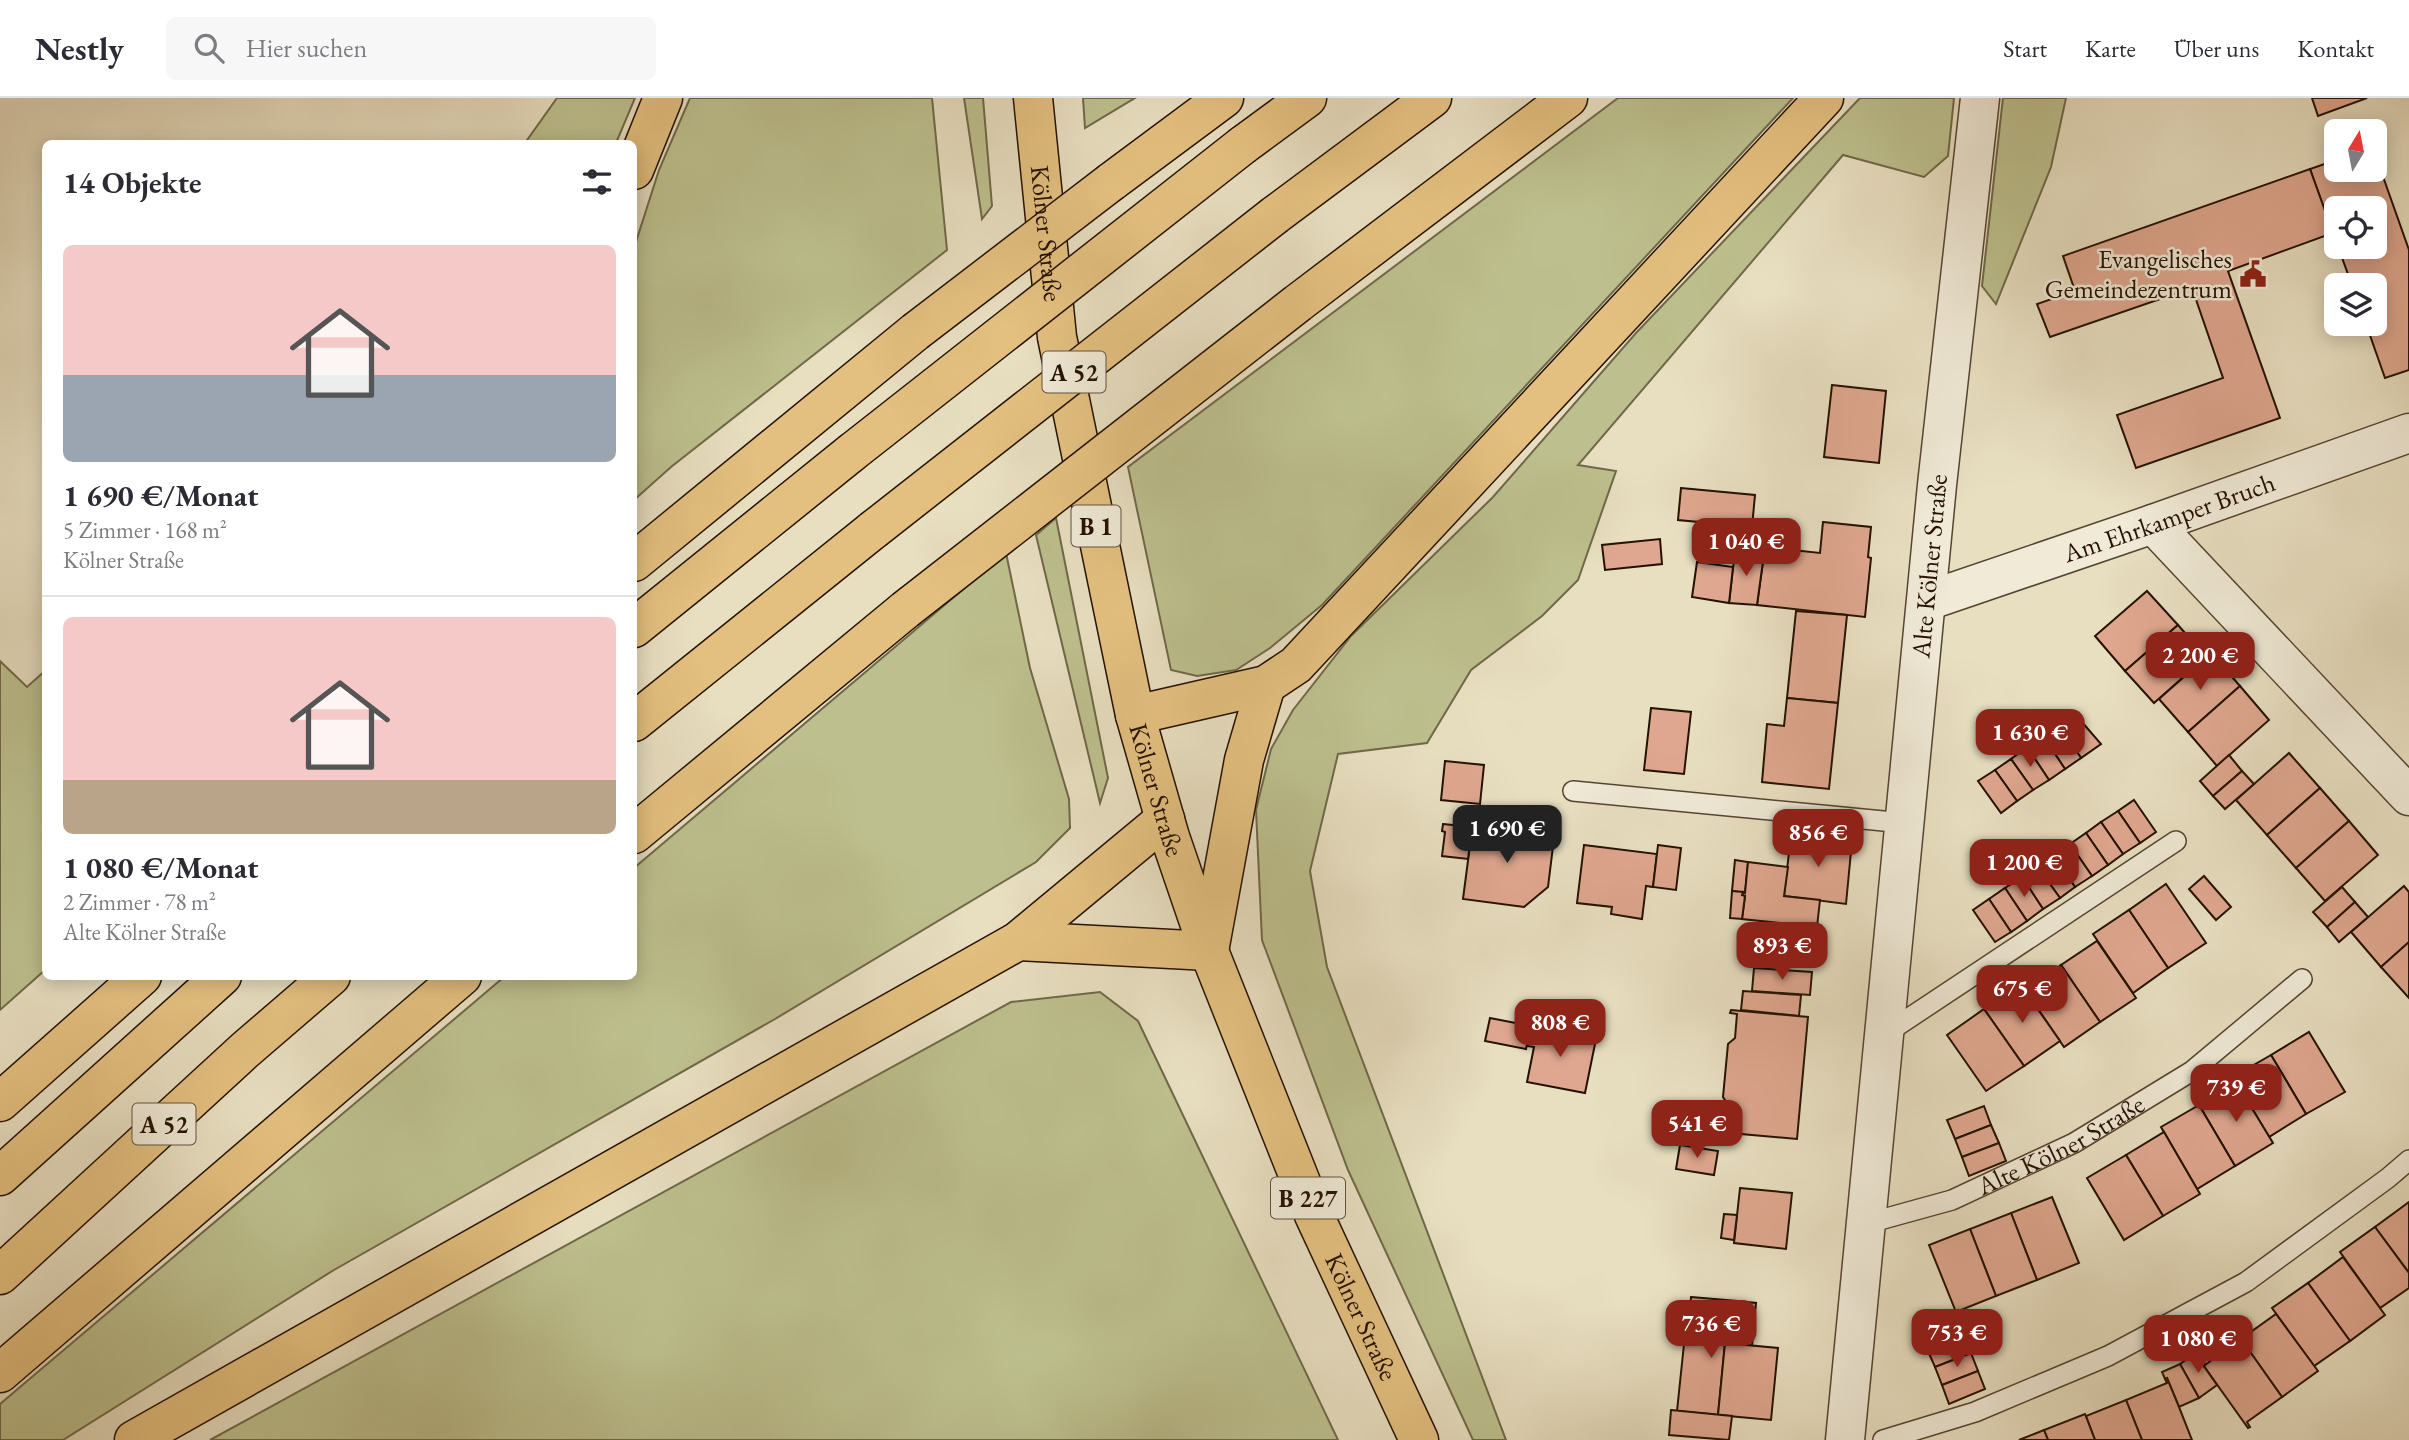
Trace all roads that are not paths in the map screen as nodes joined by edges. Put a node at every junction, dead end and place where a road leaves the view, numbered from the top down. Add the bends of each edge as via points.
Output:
1 (663, 98) edge
2 (1033, 98) edge
3 (1224, 98) edge
4 (1307, 98) edge
5 (1432, 98) edge
6 (1568, 98) edge
7 (1824, 98) edge
8 (1980, 98) edge
9 (637, 163) edge
10 (2409, 433) edge
11 (2153, 524) junction
12 (637, 560) edge
13 (1927, 601) junction
14 (637, 626) edge
15 (1266, 685) junction
16 (1135, 715) junction
17 (637, 720) edge
18 (1573, 790) dead end
19 (2409, 796) edge
20 (1165, 819) junction
21 (1904, 822) junction
22 (637, 832) edge
23 (2176, 841) dead end
24 (1018, 941) junction
25 (1209, 951) junction
26 (2302, 979) dead end
27 (114, 980) edge
28 (137, 980) edge
29 (218, 980) edge
30 (326, 980) edge
31 (457, 980) edge
32 (81, 1029) junction
33 (1884, 1034) junction
34 (0, 1102) edge
35 (2409, 1160) edge
36 (0, 1176) edge
37 (1865, 1224) junction
38 (0, 1275) edge
39 (0, 1373) edge
40 (134, 1440) edge
41 (1419, 1440) edge
42 (1845, 1440) edge
43 (1883, 1440) edge

1 - 9 main road
2 - 16 main road, Kölner Straße / B 1 via 1057,337
3 - 12 main road, bridge via 915,332
4 - 14 main road, A 52, bridge
5 - 17 main road, A 52, bridge via 1275,215
6 - 22 main road, bridge via 905,610
7 - 15 main road via 1296,665
8 - 13 street, Alte Kölner Straße
10 - 11 street, Am Ehrkamper Bruch
11 - 13 street, Am Ehrkamper Bruch
11 - 19 street
13 - 21 street, Alte Kölner Straße
15 - 16 main road
15 - 25 main road via 1244,760
16 - 20 main road, Kölner Straße / B 1
18 - 21 lane
20 - 24 main road
20 - 25 main road, Kölner Straße / B 227
21 - 33 street, Alte Kölner Straße
23 - 33 lane
24 - 25 main road
24 - 40 main road
25 - 41 main road, Kölner Straße / B 227 via 1314,1215
26 - 37 lane, Alte Kölner Straße via 2192,1071 2074,1143 1952,1200
27 - 32 main road
28 - 32 main road
29 - 36 main road, A 52
30 - 38 main road, A 52
31 - 39 main road
32 - 34 main road
33 - 37 street, Alte Kölner Straße
35 - 43 lane via 2246,1282 2131,1344 1975,1412
37 - 42 street, Alte Kölner Straße

